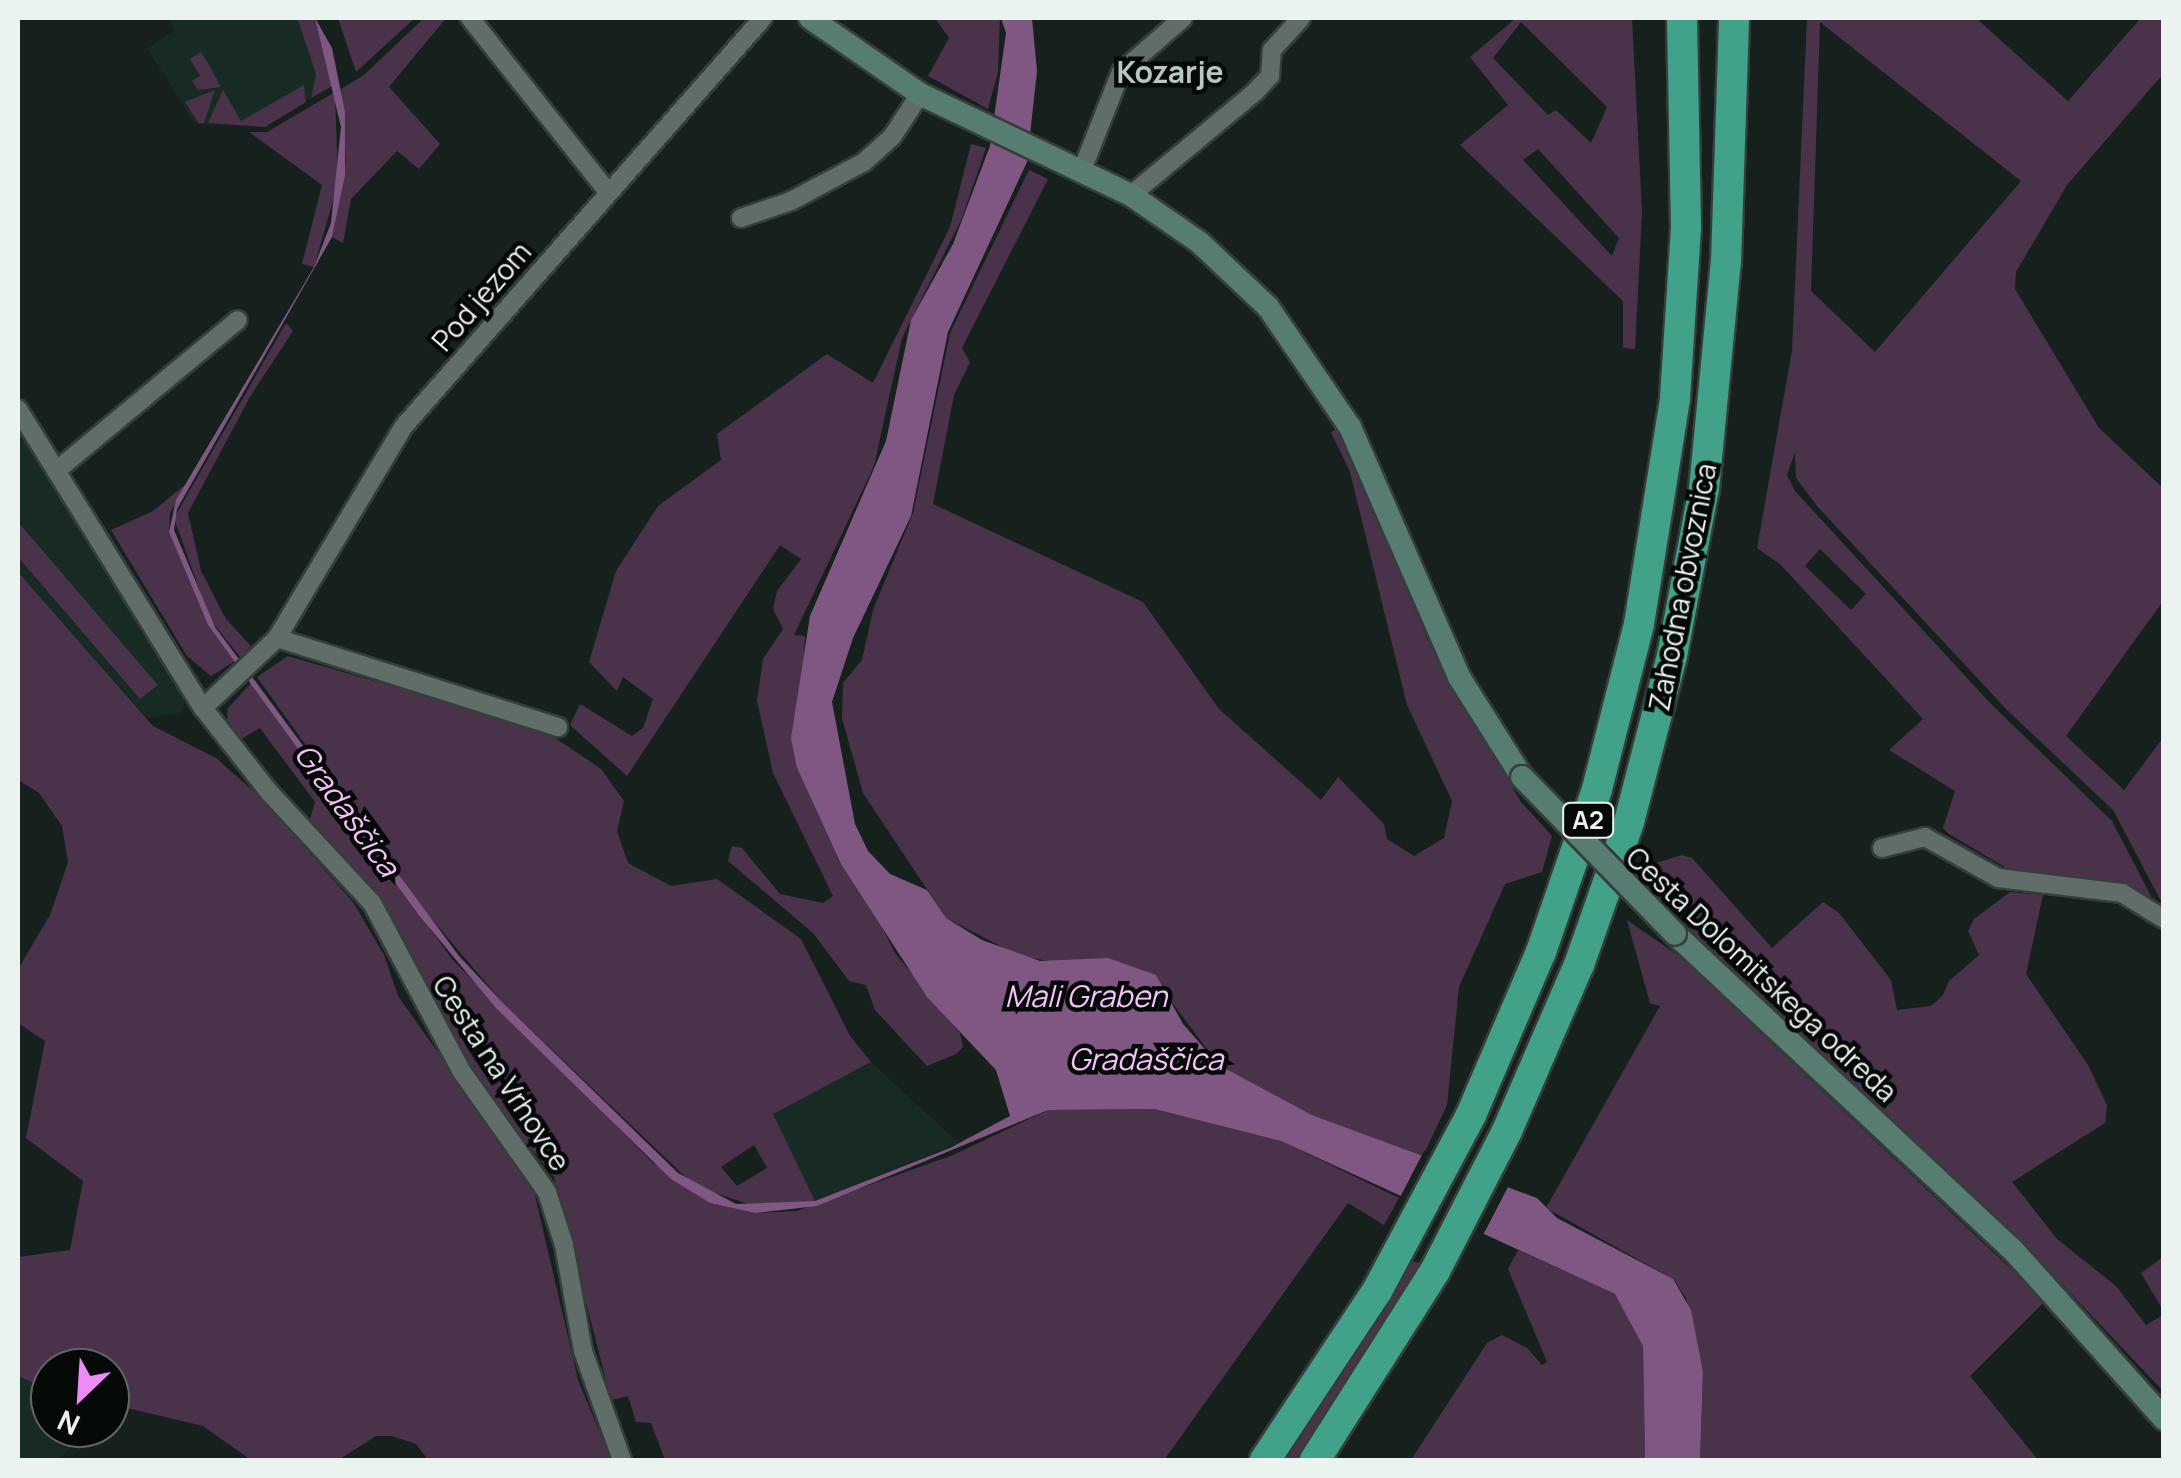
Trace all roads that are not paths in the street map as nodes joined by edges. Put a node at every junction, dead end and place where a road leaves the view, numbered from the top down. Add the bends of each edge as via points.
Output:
1 (470, 18) edge
2 (762, 18) edge
3 (810, 18) edge
4 (1184, 18) edge
5 (1302, 18) edge
6 (1682, 18) edge
7 (1734, 18) edge
8 (920, 94) junction
9 (1082, 170) junction
10 (608, 192) junction
11 (1131, 195) junction
12 (740, 218) dead end
13 (238, 320) dead end
14 (18, 409) edge
15 (56, 470) junction
16 (278, 638) junction
17 (203, 708) junction
18 (558, 727) dead end
19 (1882, 848) dead end
20 (2164, 919) edge
21 (2164, 1419) edge
22 (622, 1460) edge
23 (1265, 1460) edge
24 (1314, 1460) edge

1 - 10 street
2 - 10 street, Pod jezom
3 - 8 street, Cesta Dolomitskega odreda
4 - 9 street via 1120,72
5 - 11 street via 1272,50 1270,76 1255,92
6 - 23 highway, Zahodna obvoznica / A2 via 1684,283 1668,456 1646,587 1579,848 1471,1115 1398,1254
7 - 24 highway, Zahodna obvoznica / A2 via 1718,375 1685,600 1617,858 1507,1131 1435,1270
8 - 9 street, Cesta Dolomitskega odreda
8 - 12 street via 892,137 864,162 791,201
9 - 11 street, Cesta Dolomitskega odreda
10 - 16 street, Pod jezom via 392,441
11 - 21 street, Cesta Dolomitskega odreda, bridge via 1229,267 1324,382 1370,465 1466,690 1522,777 1675,934 2013,1250
13 - 15 street
14 - 15 street, Cesta na Vrhovce
15 - 17 street, Cesta na Vrhovce
16 - 17 street, Pod jezom
16 - 18 street
17 - 22 street, Cesta na Vrhovce via 372,903 452,1056 547,1192 564,1245 582,1352
19 - 20 street via 1925,838 1998,878 2122,893

